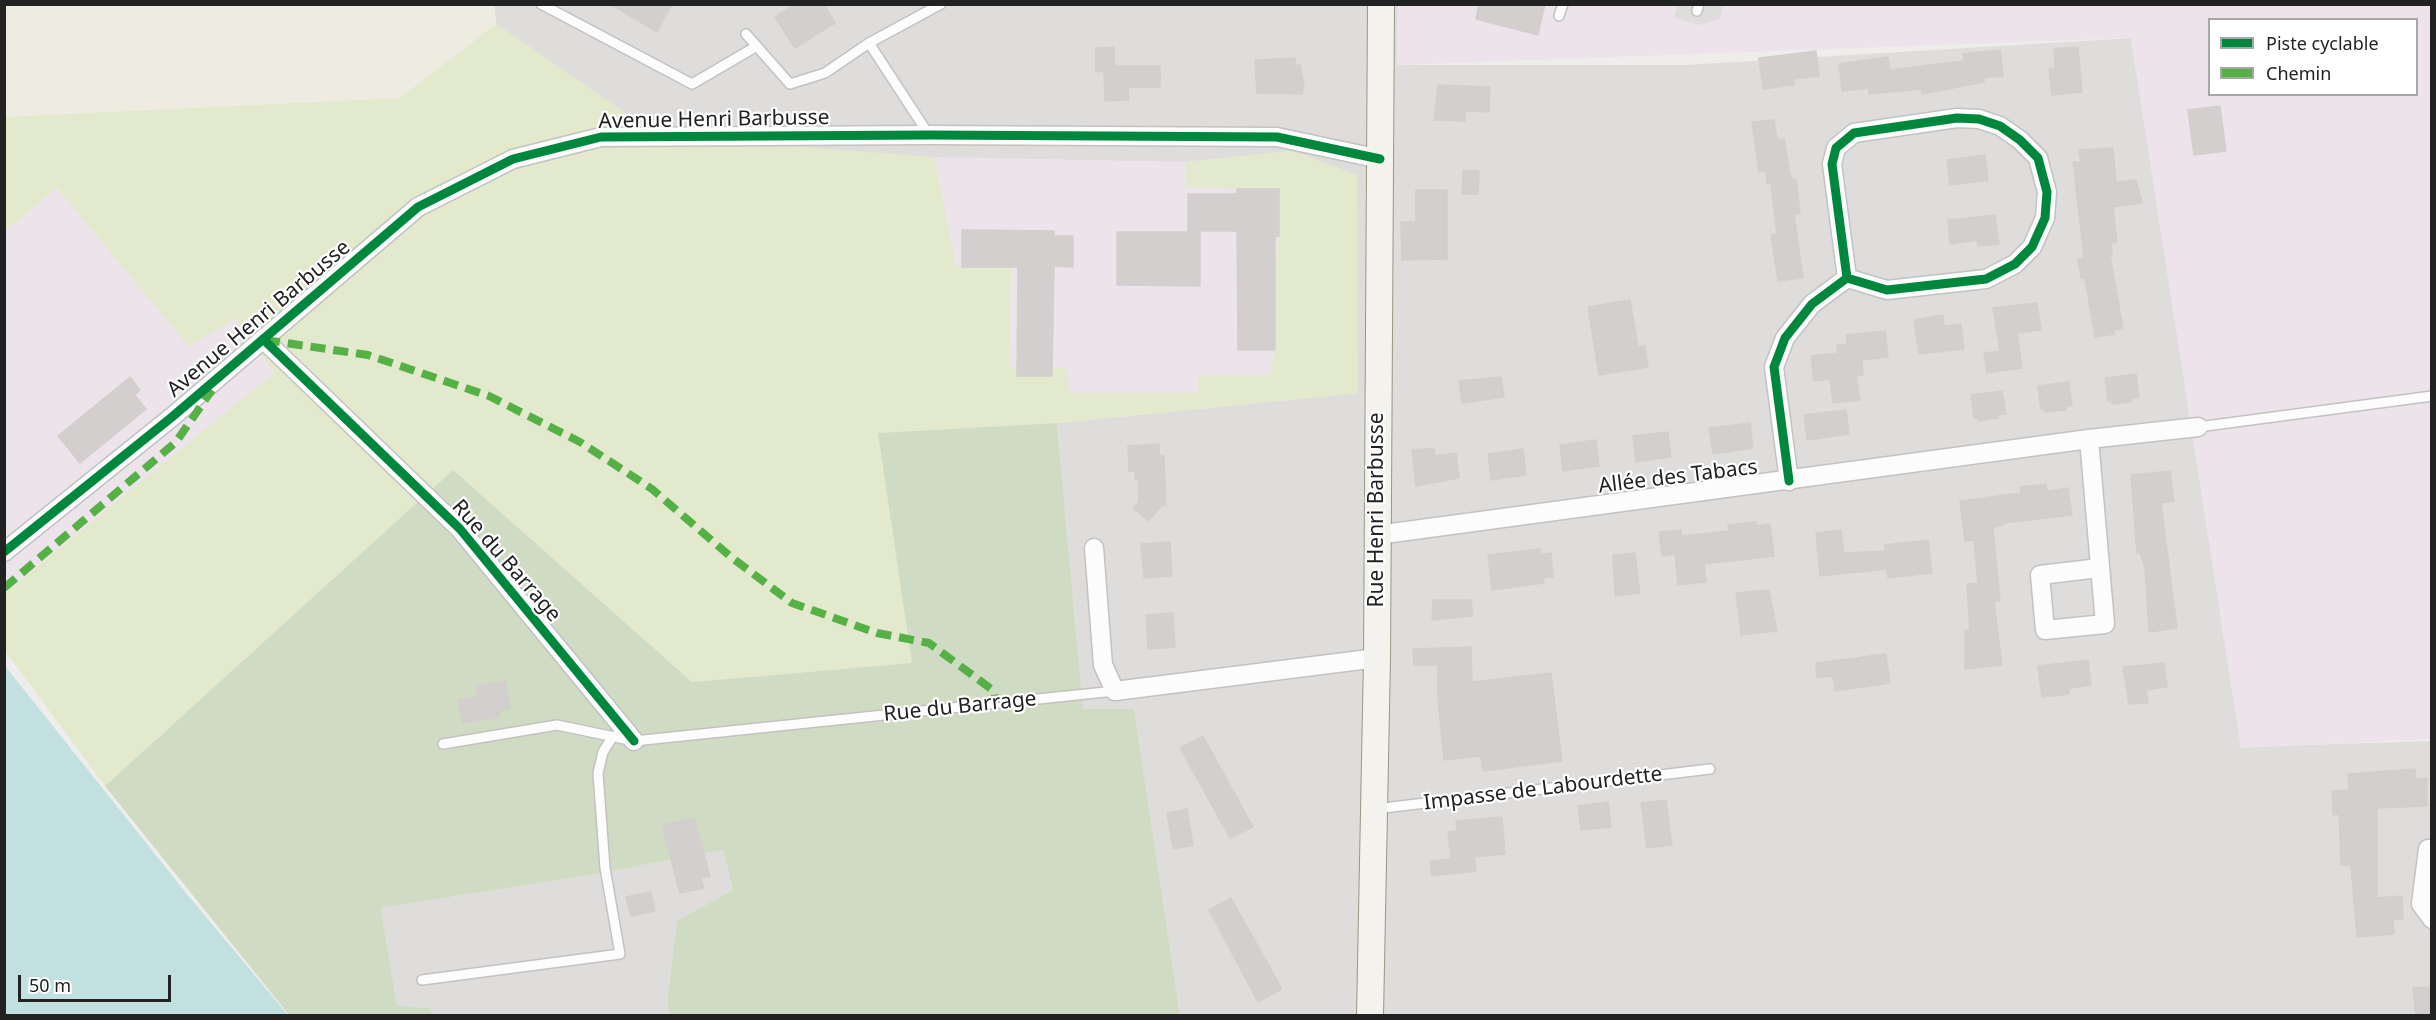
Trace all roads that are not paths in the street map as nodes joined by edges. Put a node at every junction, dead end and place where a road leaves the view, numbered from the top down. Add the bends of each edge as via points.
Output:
1 (541, 4) edge
2 (941, 4) edge
3 (1381, 4) edge
4 (1563, 4) edge
5 (1559, 16) dead end
6 (746, 34) dead end
7 (869, 43) junction
8 (757, 46) junction
9 (929, 135) junction
10 (1380, 159) junction
11 (1847, 278) junction
12 (262, 339) junction
13 (2432, 396) edge
14 (2198, 427) joint
15 (2089, 439) junction
16 (1789, 481) junction
17 (1377, 535) junction
18 (1094, 548) dead end
19 (4, 552) edge
20 (2099, 568) junction
21 (1377, 658) junction
22 (1115, 691) junction
23 (613, 736) junction
24 (634, 741) junction
25 (443, 744) dead end
26 (1710, 769) dead end
27 (1375, 809) junction
28 (2428, 849) dead end
29 (2432, 919) edge
30 (422, 980) dead end
31 (1370, 1016) edge

1 - 8 lane via 692,84
2 - 7 lane
3 - 10 main road, Rue Henri Barbusse
4 - 5 lane
6 - 8 lane
7 - 8 lane via 825,73 790,84
7 - 9 lane
9 - 10 street, Avenue Henri Barbusse via 1277,137
9 - 12 street, Avenue Henri Barbusse via 601,137 513,159 418,207
10 - 17 main road, Rue Henri Barbusse
11 - 11 street via 1887,290 1986,279 2002,273 2032,247 2045,218 2047,192 2038,158 2007,131 1979,119 1957,118 1849,136 1836,148 1832,164
11 - 16 street via 1812,304 1785,338 1774,367
12 - 19 street, Avenue Henri Barbusse
12 - 24 street, Rue du Barrage via 460,529
13 - 14 lane
14 - 15 street, Allée des Tabacs
15 - 16 street, Allée des Tabacs
15 - 20 street
16 - 17 street, Allée des Tabacs
17 - 21 main road, Rue Henri Barbusse
18 - 22 street via 1103,665
20 - 20 street via 2105,624 2045,630 2040,575
21 - 22 street, Rue du Barrage
21 - 27 main road, Rue Henri Barbusse
22 - 24 lane, Rue du Barrage
23 - 24 lane
23 - 25 lane via 557,725
23 - 30 lane via 603,752 599,783 605,868 620,954
26 - 27 lane, Impasse de Labourdette
27 - 31 main road, Rue Henri Barbusse
28 - 29 street via 2421,904

